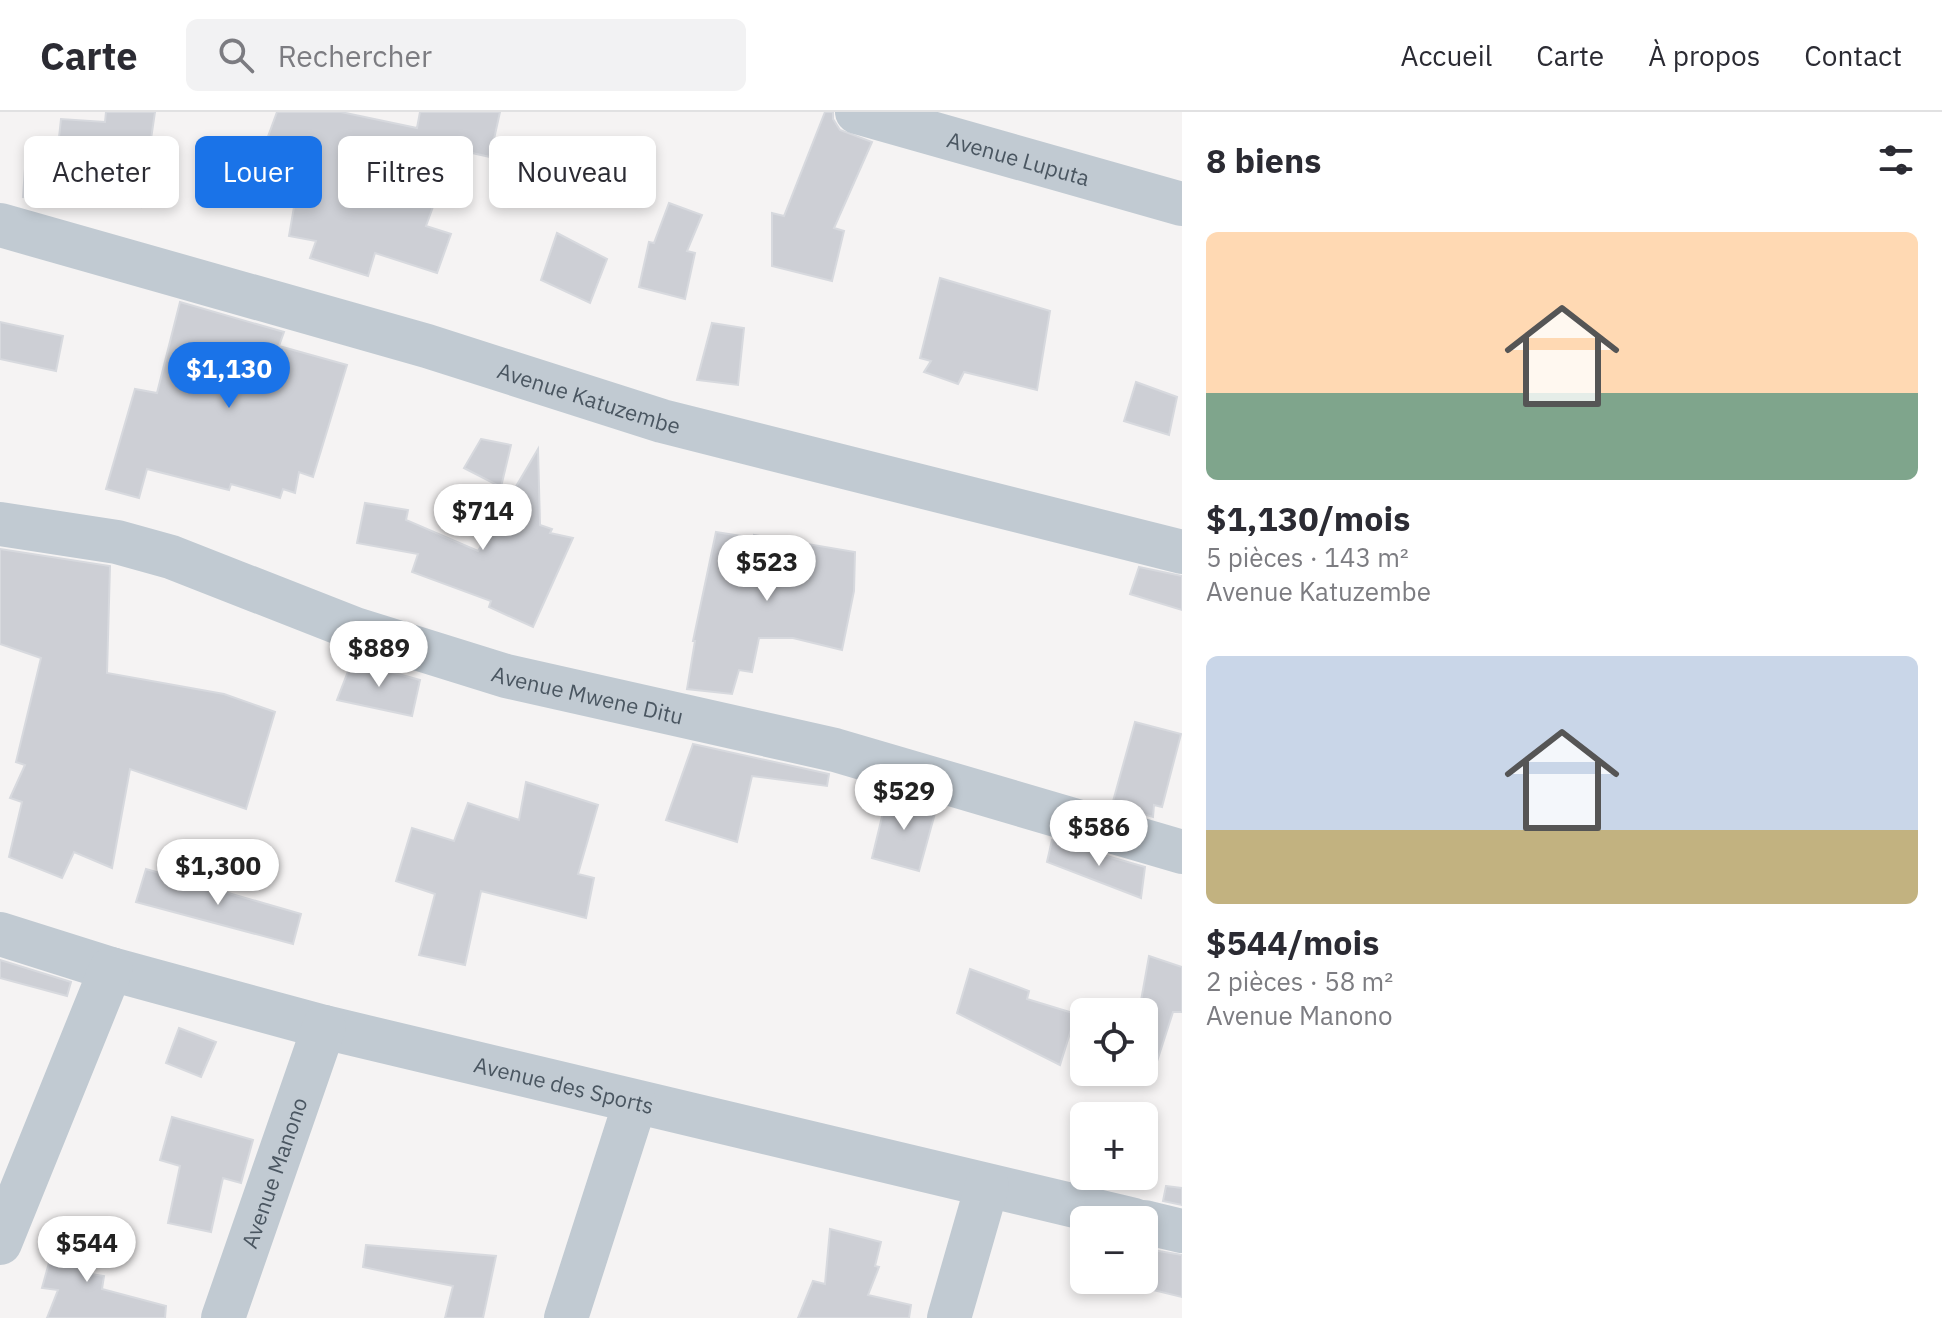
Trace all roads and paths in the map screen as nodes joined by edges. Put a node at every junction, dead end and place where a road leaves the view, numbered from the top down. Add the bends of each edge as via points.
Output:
1 (857, 112) edge
2 (1182, 204) edge
3 (0, 225) edge
4 (0, 524) edge
5 (1182, 552) edge
6 (1182, 852) edge
7 (0, 934) edge
8 (111, 969) junction
9 (324, 1027) junction
10 (635, 1103) junction
11 (987, 1186) junction
12 (1073, 1206) edge
13 (1158, 1225) edge
14 (1182, 1231) edge
15 (0, 1243) edge
16 (223, 1318) edge
17 (566, 1318) edge
18 (949, 1318) edge

1 - 2 street, Avenue Luputa
3 - 5 street, Avenue Katuzembe via 427,346 662,421
4 - 6 street, Avenue Mwene Ditu via 117,542 171,557 355,629 506,676 835,750
7 - 8 street, Avenue des Sports
8 - 9 street, Avenue des Sports
8 - 15 street
9 - 10 street, Avenue des Sports
9 - 16 street, Avenue Manono
10 - 11 street, Avenue des Sports
10 - 17 street
11 - 12 street, Avenue des Sports
11 - 18 street
13 - 14 street

